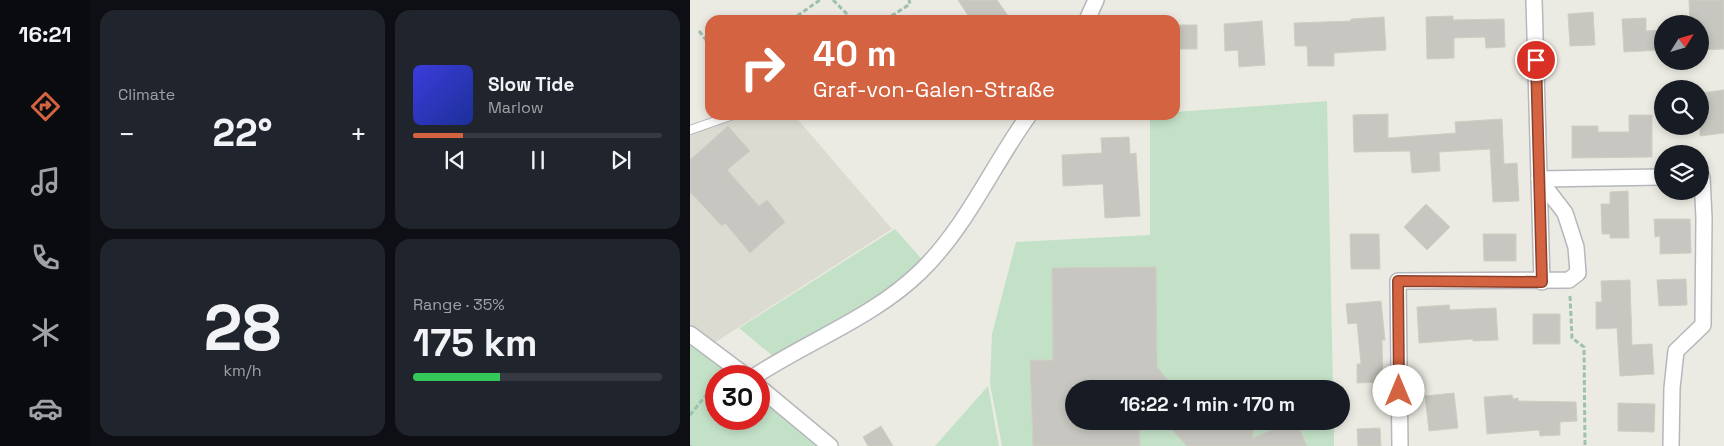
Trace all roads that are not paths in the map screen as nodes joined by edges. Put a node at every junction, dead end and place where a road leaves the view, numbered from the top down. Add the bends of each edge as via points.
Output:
1 (1096, 0) edge
2 (1534, 0) edge
3 (1090, 15) edge
4 (719, 120) edge
5 (1026, 120) edge
6 (690, 130) edge
7 (1654, 178) edge
8 (1539, 179) junction
9 (1703, 200) edge
10 (1542, 282) junction
11 (690, 334) edge
12 (731, 365) edge
13 (770, 367) edge
14 (770, 396) edge
15 (830, 446) edge
16 (1400, 446) edge
17 (1671, 446) edge

1 - 3 street
2 - 8 street
4 - 6 lane
5 - 13 street via 948,242 922,271 889,298
7 - 8 street
8 - 10 street
8 - 10 street via 1565,213 1576,247 1578,273 1569,280
9 - 17 street via 1703,325 1676,351
10 - 16 street via 1398,281
11 - 12 street
14 - 15 street

